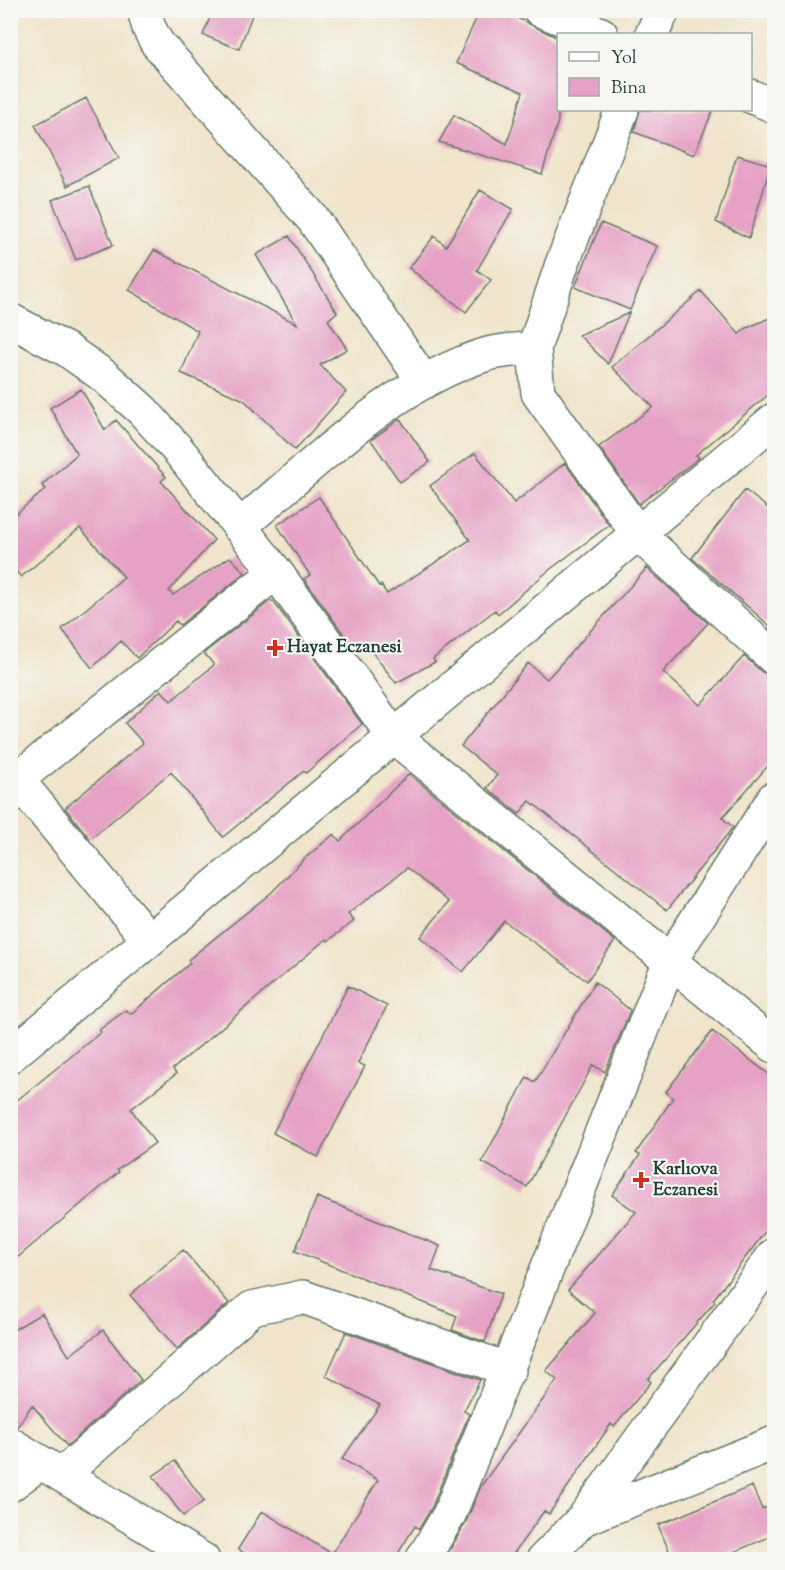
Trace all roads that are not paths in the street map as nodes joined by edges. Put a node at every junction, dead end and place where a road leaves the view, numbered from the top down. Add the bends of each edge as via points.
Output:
1 (144, 10) edge
2 (540, 10) edge
3 (663, 10) edge
4 (598, 33) edge
5 (652, 33) edge
6 (752, 97) edge
7 (774, 106) edge
8 (622, 111) edge
9 (10, 320) edge
10 (534, 348) junction
11 (424, 382) junction
12 (774, 420) edge
13 (239, 527) junction
14 (638, 534) junction
15 (276, 572) junction
16 (774, 658) edge
17 (394, 737) junction
18 (13, 779) edge
19 (774, 798) edge
20 (149, 940) junction
21 (670, 961) junction
22 (774, 1046) edge
23 (10, 1056) edge
24 (774, 1255) edge
25 (509, 1370) junction
26 (774, 1443) edge
27 (10, 1444) edge
28 (51, 1469) junction
29 (10, 1485) edge
30 (583, 1519) junction
31 (203, 1560) edge
32 (422, 1560) edge
33 (543, 1560) edge

1 - 11 street via 157,43 313,219
2 - 4 street
3 - 5 street
6 - 7 street
8 - 10 street
9 - 13 street via 67,350 142,410
10 - 11 street via 490,354
10 - 14 street via 538,393
11 - 13 street via 365,423
12 - 14 street
13 - 15 street
14 - 16 street
14 - 17 street
15 - 17 street
15 - 18 street
17 - 20 street
17 - 21 street
18 - 20 street
19 - 21 street
20 - 23 street
21 - 22 street
21 - 25 street
24 - 30 street
25 - 28 street via 303,1297 252,1308
25 - 32 street via 449,1515
26 - 30 street
27 - 28 street
28 - 29 street
28 - 31 street
30 - 33 street

